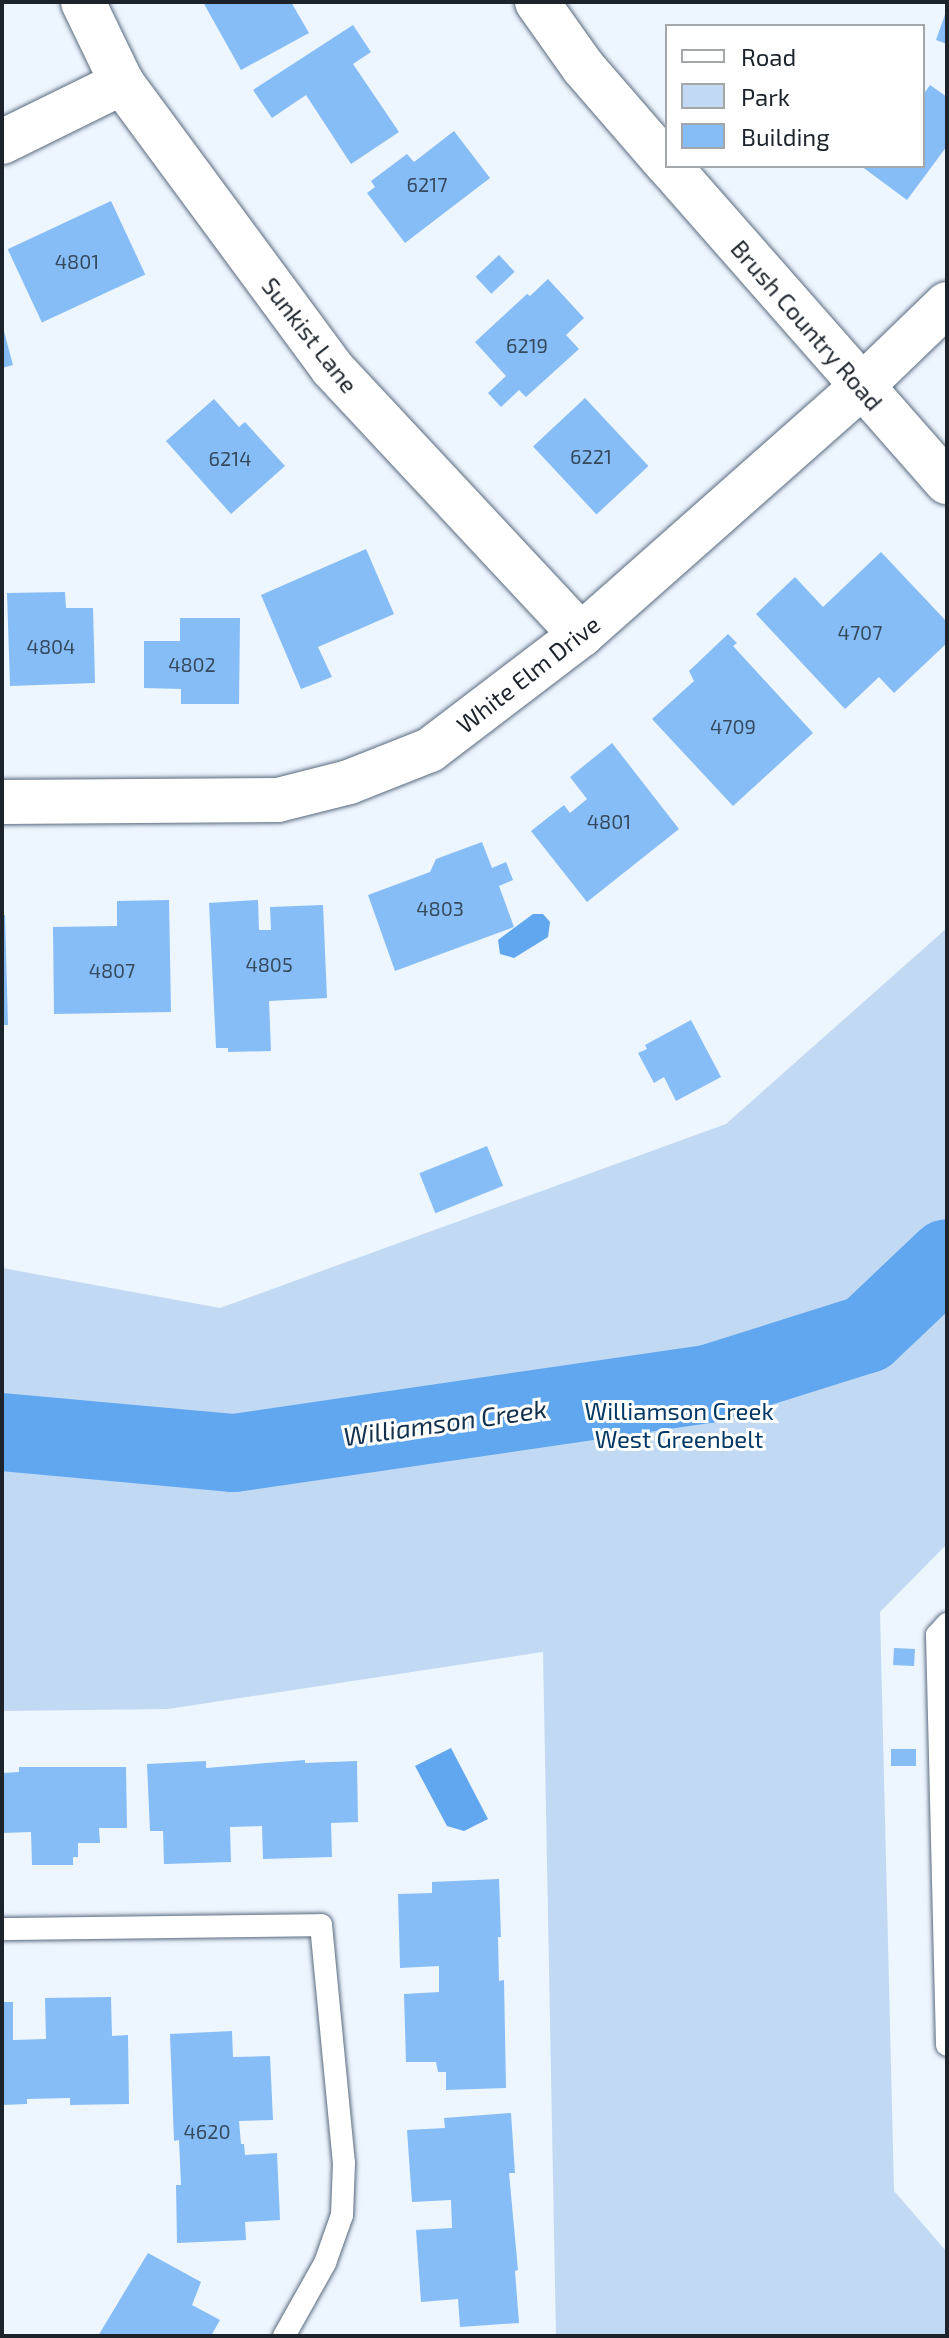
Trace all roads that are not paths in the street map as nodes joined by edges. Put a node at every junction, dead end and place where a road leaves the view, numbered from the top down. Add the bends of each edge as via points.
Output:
1 (83, 2) edge
2 (537, 2) edge
3 (122, 83) junction
4 (2, 142) edge
5 (665, 162) edge
6 (671, 168) edge
7 (947, 304) edge
8 (860, 388) junction
9 (947, 482) edge
10 (581, 635) junction
11 (2, 802) edge
12 (947, 1624) edge
13 (2, 1929) edge
14 (947, 2045) edge
15 (284, 2336) edge

1 - 3 street, Sunkist Lane
2 - 5 street, Brush Country Road via 583,67
3 - 4 street
3 - 10 street, Sunkist Lane via 332,368
6 - 8 street, Brush Country Road
7 - 8 street, White Elm Drive
8 - 9 street, Brush Country Road
8 - 10 street, White Elm Drive
10 - 11 street, White Elm Drive via 430,750 349,782 278,800
12 - 14 lane via 937,1635
13 - 15 lane via 321,1925 344,2163 342,2215 325,2263

